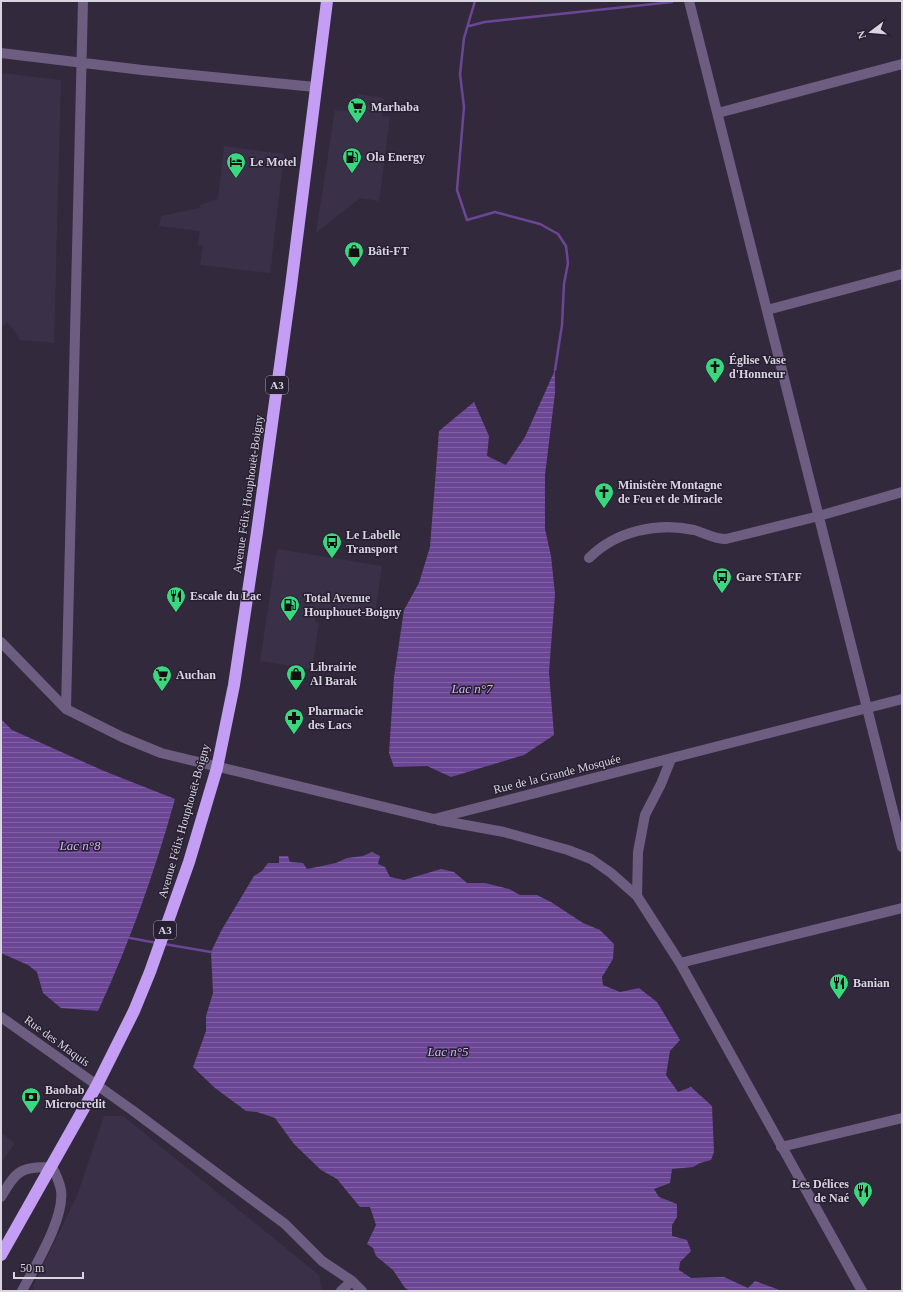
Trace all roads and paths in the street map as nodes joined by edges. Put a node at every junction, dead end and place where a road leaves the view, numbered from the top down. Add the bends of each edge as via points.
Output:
1 (84, 1) edge
2 (327, 1) edge
3 (689, 1) edge
4 (1, 53) edge
5 (82, 63) junction
6 (902, 64) edge
7 (316, 87) junction
8 (718, 113) junction
9 (902, 274) edge
10 (767, 310) junction
11 (902, 492) edge
12 (819, 516) junction
13 (589, 558) dead end
14 (1, 642) edge
15 (902, 700) edge
16 (867, 708) junction
17 (66, 709) junction
18 (671, 759) junction
19 (217, 768) junction
20 (434, 819) junction
21 (902, 847) edge
22 (637, 896) junction
23 (902, 908) edge
24 (680, 963) junction
25 (1, 1017) edge
26 (97, 1085) junction
27 (902, 1118) edge
28 (781, 1147) junction
29 (52, 1166) junction
30 (1, 1197) edge
31 (1, 1255) edge
32 (352, 1281) junction
33 (22, 1291) edge
34 (341, 1291) edge
35 (362, 1291) edge
36 (862, 1291) edge

1 - 5 street
2 - 7 highway, Avenue Félix Houphouët-Boigny / A3
3 - 8 street
4 - 5 street
5 - 7 street
5 - 17 street
6 - 8 street
7 - 19 highway, Avenue Félix Houphouët-Boigny / A3 via 257,532 234,684
8 - 10 street
9 - 10 street
10 - 12 street
11 - 12 street
12 - 13 street via 726,539 683,529 642,529 607,544
12 - 16 street
14 - 17 street, Rue de la Grande Mosquée
15 - 16 street, Rue de la Grande Mosquée
16 - 18 street, Rue de la Grande Mosquée
16 - 21 street
17 - 19 street, Rue de la Grande Mosquée via 161,753
18 - 20 street, Rue de la Grande Mosquée
18 - 22 street via 645,815 638,852
19 - 20 street, Rue de la Grande Mosquée
19 - 26 highway, Avenue Félix Houphouët-Boigny / A3 via 189,862 150,972 134,1011
20 - 22 street via 511,834 568,850 591,859
22 - 24 street
23 - 24 street
24 - 28 street
25 - 26 street, Rue des Maquis
26 - 29 highway, Avenue Félix Houphouët-Boigny / A3
26 - 32 street, Rue des Maquis via 285,1224 322,1261
27 - 28 street
28 - 36 street
29 - 30 street via 21,1171 15,1175
29 - 31 highway, Avenue Félix Houphouët-Boigny / A3
29 - 33 street via 61,1191 58,1215
32 - 34 street
32 - 35 street, Rue des Maquis

